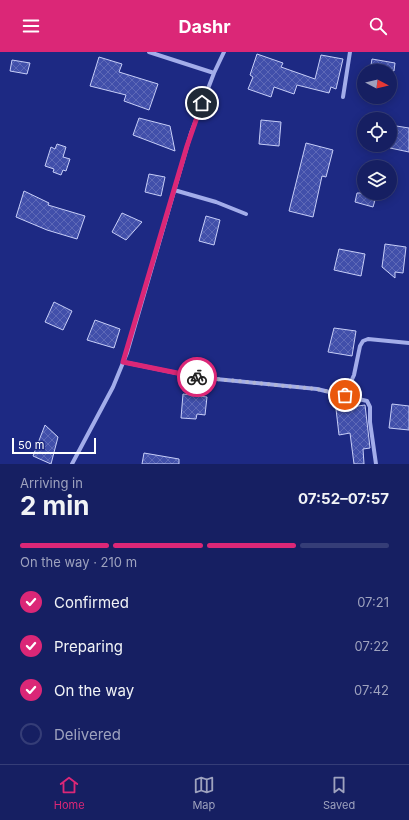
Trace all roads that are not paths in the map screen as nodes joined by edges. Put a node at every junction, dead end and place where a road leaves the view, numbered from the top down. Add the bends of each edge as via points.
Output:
1 (149, 52) edge
2 (224, 52) edge
3 (350, 52) edge
4 (214, 74) junction
5 (343, 97) dead end
6 (174, 190) junction
7 (246, 214) dead end
8 (409, 344) edge
9 (123, 362) junction
10 (345, 395) junction
11 (72, 464) edge
12 (376, 464) edge

1 - 4 street
2 - 4 street
3 - 5 street
4 - 6 street
6 - 7 street
6 - 9 street
8 - 10 street via 362,340 354,375
9 - 10 street via 196,377 316,389
9 - 11 street via 113,387
10 - 12 street via 367,401 370,405

